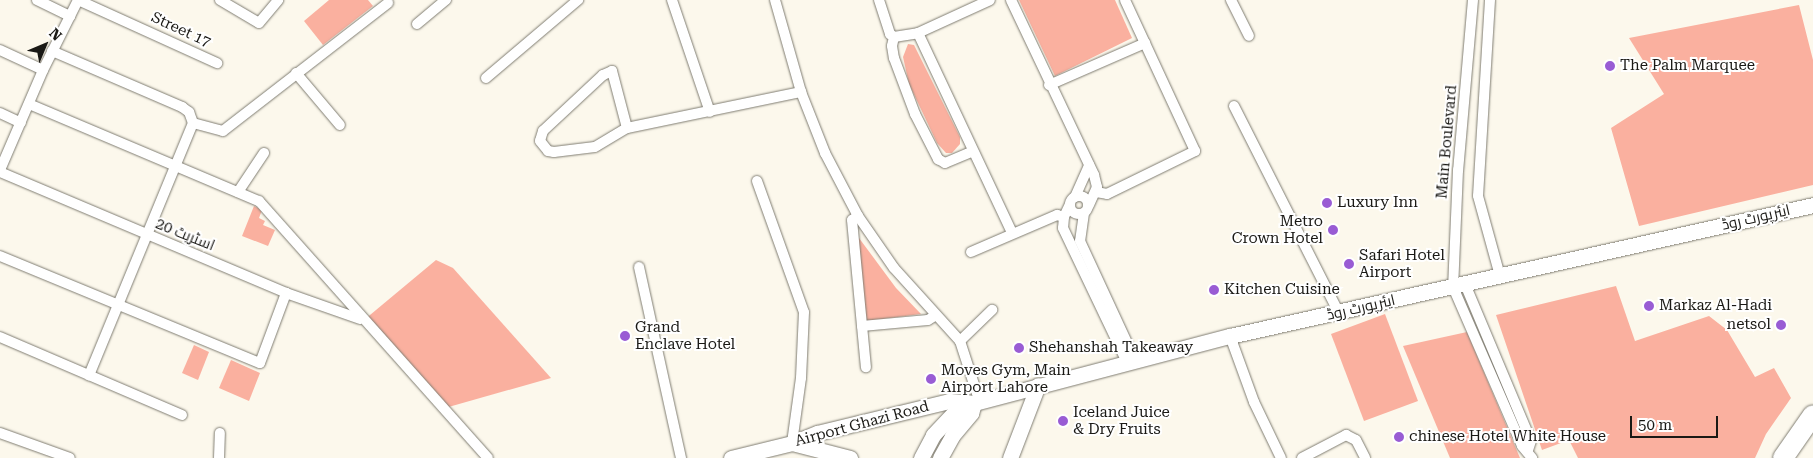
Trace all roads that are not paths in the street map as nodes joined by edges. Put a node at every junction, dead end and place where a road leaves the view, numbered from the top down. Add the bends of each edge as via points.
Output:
1 (37, 0) edge
2 (78, 0) edge
3 (220, 0) edge
4 (278, 0) edge
5 (446, 0) edge
6 (578, 0) edge
7 (672, 0) edge
8 (775, 0) edge
9 (879, 0) edge
10 (990, 0) edge
11 (1011, 0) edge
12 (1125, 0) edge
13 (1231, 0) edge
14 (1473, 0) edge
15 (1490, 0) edge
16 (388, 3) dead end
17 (70, 16) junction
18 (418, 24) dead end
19 (918, 33) junction
20 (1249, 36) dead end
21 (894, 37) junction
22 (1145, 43) junction
23 (0, 50) edge
24 (52, 51) junction
25 (217, 64) dead end
26 (44, 70) junction
27 (296, 73) junction
28 (486, 78) dead end
29 (1049, 85) junction
30 (801, 92) junction
31 (29, 104) junction
32 (1234, 106) dead end
33 (710, 112) junction
34 (0, 113) edge
35 (21, 123) junction
36 (193, 123) junction
37 (340, 125) dead end
38 (627, 128) junction
39 (973, 152) junction
40 (264, 154) dead end
41 (1089, 165) junction
42 (175, 166) junction
43 (0, 171) edge
44 (757, 181) dead end
45 (238, 192) junction
46 (1096, 192) junction
47 (1073, 200) junction
48 (1813, 205) edge
49 (1087, 209) junction
50 (858, 216) junction
51 (1064, 217) junction
52 (1012, 233) junction
53 (146, 235) junction
54 (971, 252) dead end
55 (0, 256) edge
56 (639, 267) dead end
57 (1500, 276) junction
58 (1459, 285) junction
59 (286, 293) junction
60 (118, 305) junction
61 (992, 310) dead end
62 (1339, 313) junction
63 (936, 315) junction
64 (362, 320) junction
65 (862, 326) junction
66 (1230, 336) junction
67 (0, 337) edge
68 (960, 340) junction
69 (1131, 361) junction
70 (866, 367) dead end
71 (89, 375) junction
72 (1038, 385) junction
73 (972, 402) junction
74 (1813, 414) edge
75 (182, 415) dead end
76 (1813, 431) edge
77 (0, 432) edge
78 (220, 432) dead end
79 (792, 443) junction
80 (1530, 454) edge
81 (70, 458) edge
82 (219, 458) edge
83 (488, 458) edge
84 (681, 458) edge
85 (731, 458) edge
86 (850, 458) edge
87 (920, 458) edge
88 (940, 458) edge
89 (1010, 458) edge
90 (1281, 458) edge
91 (1302, 458) edge
92 (1365, 458) edge
93 (1783, 458) edge
94 (1800, 458) edge

1 - 17 street
2 - 17 street
2 - 25 street, Street 17
3 - 4 street via 259,22
5 - 18 street
6 - 28 street
7 - 33 street
8 - 30 street
9 - 21 street via 890,34
10 - 19 street
11 - 29 street
12 - 22 street
13 - 20 street
14 - 58 street, Main Boulevard via 1458,170
15 - 57 street via 1478,196
16 - 27 street
17 - 24 street
19 - 21 street
19 - 39 street
21 - 39 street via 892,46 898,67 915,114 938,159 945,163
22 - 29 street
22 - 46 street via 1195,151 1107,194
23 - 26 street
24 - 26 street
24 - 36 street via 182,107 189,112
26 - 31 street
27 - 36 street via 224,131
27 - 37 street
29 - 41 street
30 - 33 street
30 - 50 street via 826,153
31 - 35 street
31 - 42 street
32 - 62 street
33 - 38 street
34 - 35 street
35 - 43 street
36 - 42 street
38 - 38 street via 595,147 554,152 548,151 540,141 543,132 604,75 612,72
39 - 52 street
40 - 45 street
41 - 46 street
41 - 47 street
42 - 45 street
42 - 53 street
43 - 53 street, اسٹریٹ 20
44 - 79 street via 804,312 801,378
45 - 64 street via 259,201
46 - 49 street
47 - 49 street via 1084,197
47 - 49 street via 1074,213
47 - 51 street
48 - 57 main road, ایئرپورٹ روڈ
49 - 69 street via 1080,241
50 - 63 street via 894,268
50 - 65 street via 852,220
51 - 52 street via 1058,215
51 - 69 street via 1064,228
52 - 54 street
53 - 59 street, اسٹریٹ 20
53 - 60 street
55 - 60 street
56 - 84 street
57 - 58 main road, ایئرپورٹ روڈ
58 - 62 main road, ایئرپورٹ روڈ
58 - 80 street via 1531,441
59 - 60 street via 260,363
59 - 64 street, اسٹریٹ 20
60 - 71 street
61 - 68 street
62 - 66 main road, ایئرپورٹ روڈ
63 - 65 street via 928,320
63 - 68 street
64 - 83 street
65 - 70 street
66 - 69 main road, ایئرپورٹ روڈ
66 - 90 street via 1254,402
67 - 71 street
68 - 73 street
69 - 72 main road, ایئرپورٹ روڈ
71 - 75 street
72 - 73 main road, ایئرپورٹ روڈ
72 - 89 main road
73 - 79 main road, Airport Ghazi Road via 950,401 817,433
73 - 87 main road via 933,435
73 - 88 main road via 971,412
74 - 93 highway
76 - 94 highway
77 - 81 street
78 - 82 street
79 - 85 main road, Airport Ghazi Road
79 - 86 main road
91 - 92 street via 1346,435 1356,440

